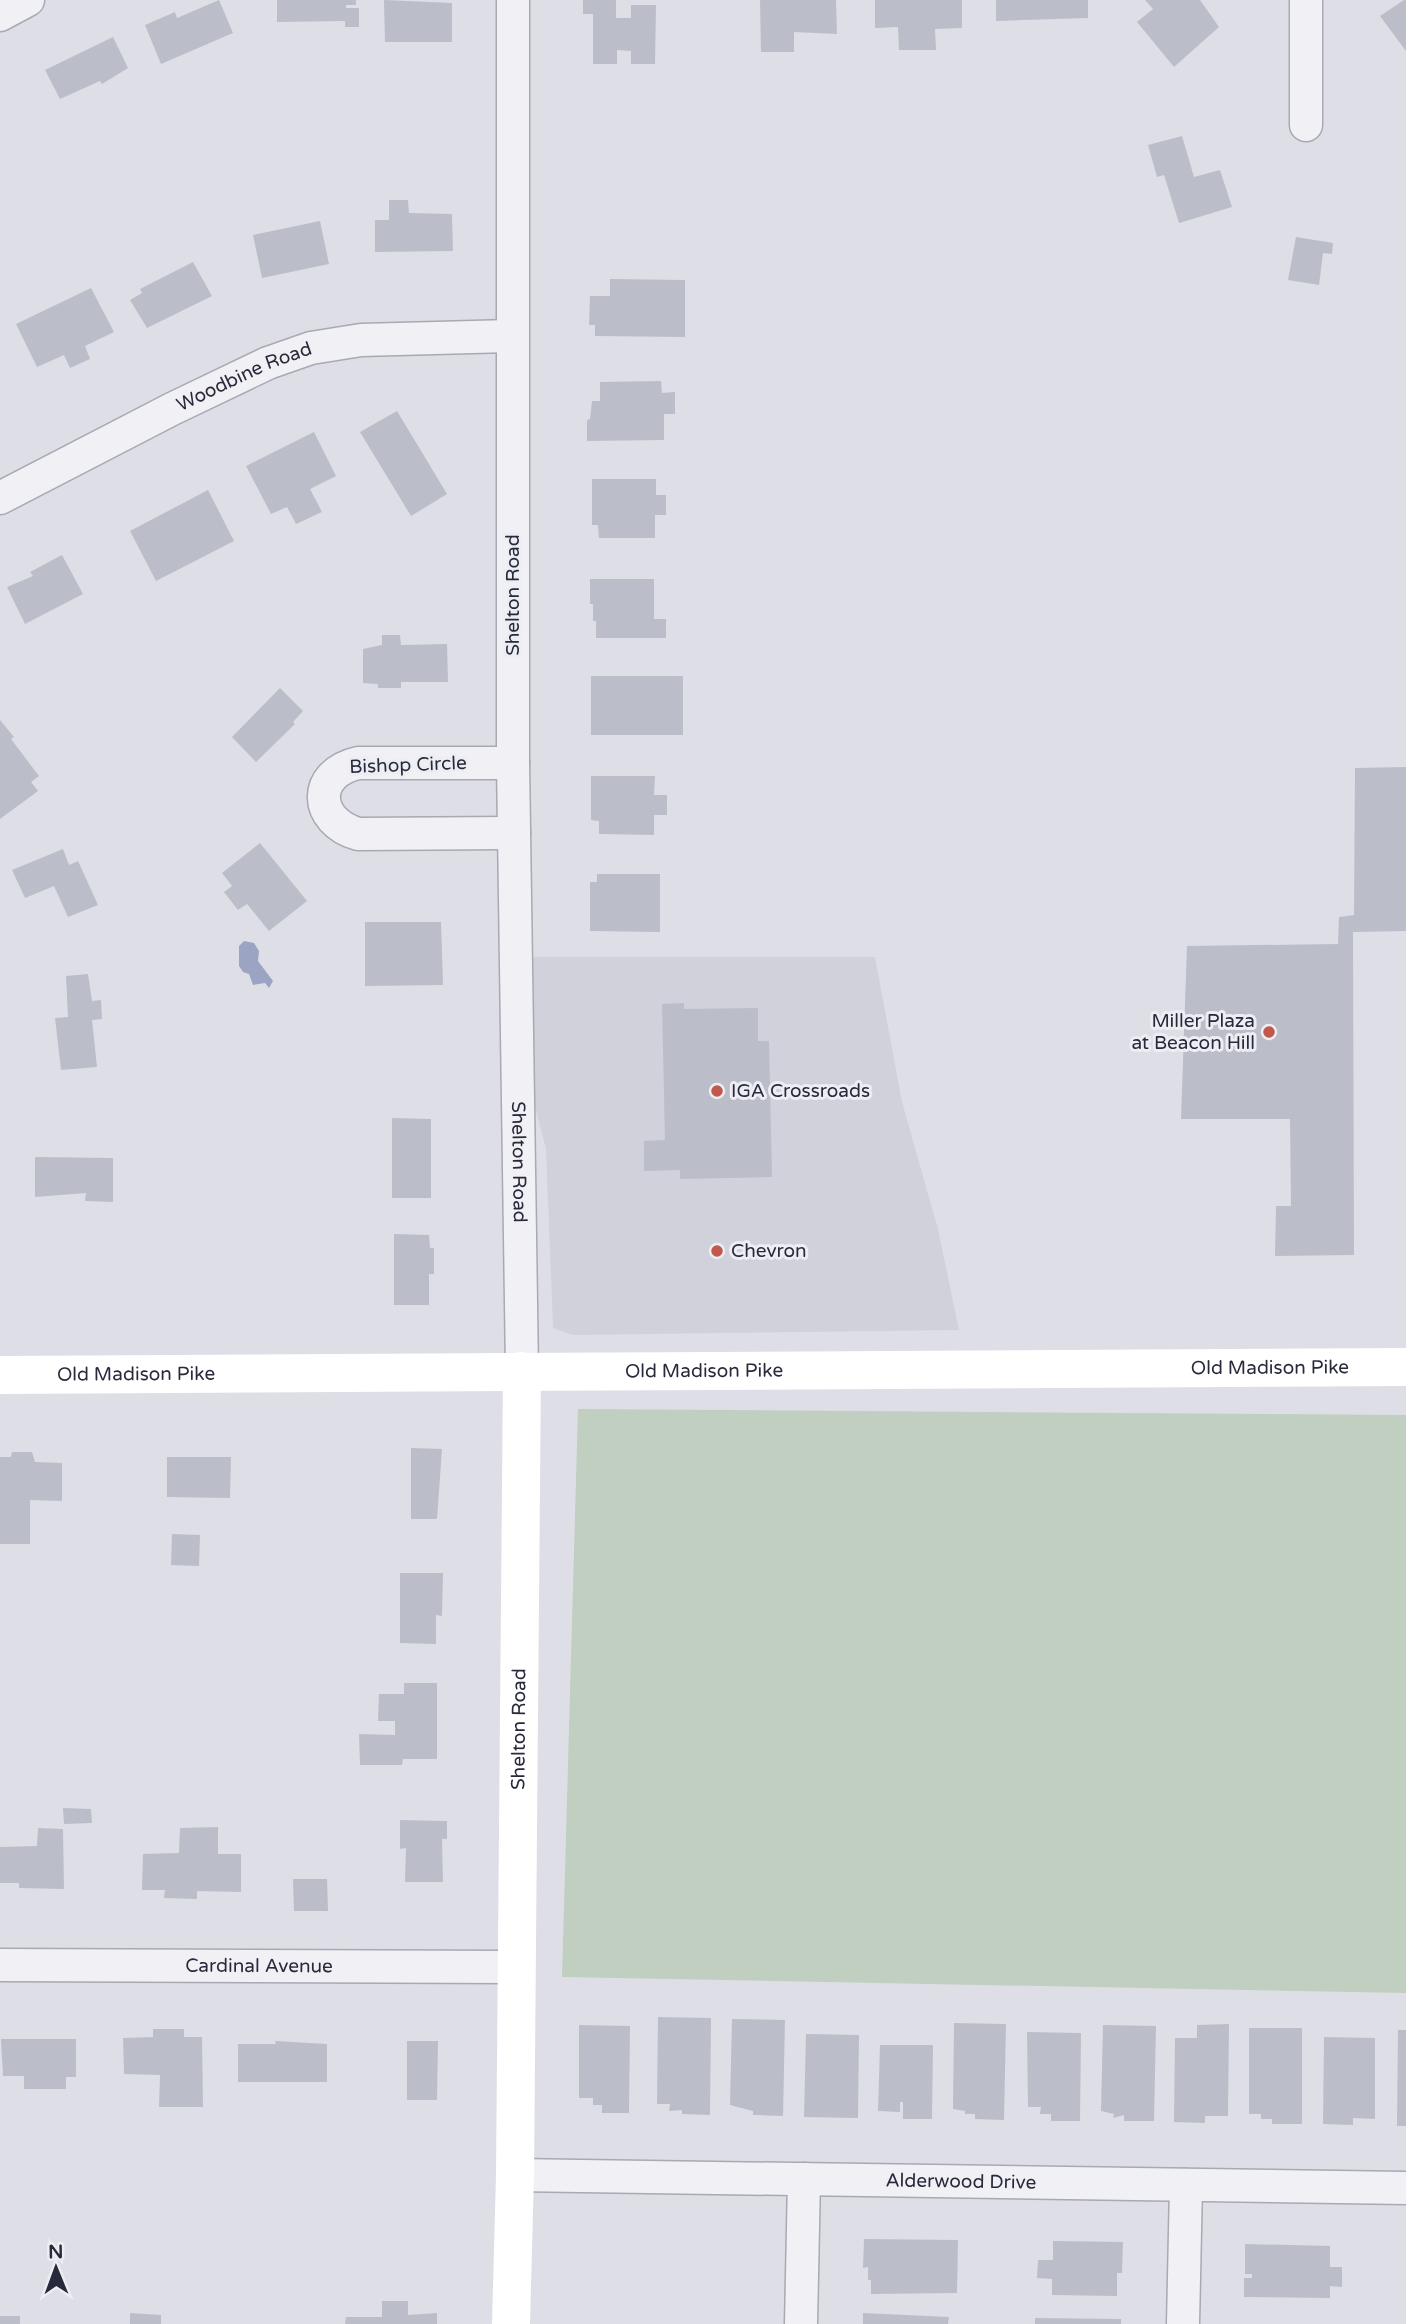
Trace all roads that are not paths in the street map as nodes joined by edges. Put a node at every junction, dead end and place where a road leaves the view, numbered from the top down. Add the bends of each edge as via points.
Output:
1 (28, 0) edge
2 (513, 0) edge
3 (1306, 0) edge
4 (0, 15) edge
5 (1306, 125) dead end
6 (512, 336) junction
7 (0, 498) edge
8 (513, 762) junction
9 (514, 833) junction
10 (1406, 1367) edge
11 (522, 1371) junction
12 (0, 1375) edge
13 (0, 1965) edge
14 (517, 1967) junction
15 (515, 2175) junction
16 (804, 2179) junction
17 (1186, 2185) junction
18 (1406, 2188) edge
19 (511, 2324) edge
20 (801, 2324) edge
21 (1183, 2324) edge

1 - 4 street
2 - 6 street, Shelton Road
3 - 5 street
6 - 7 street, Woodbine Road via 361,340 311,348 184,403
6 - 8 street, Shelton Road
8 - 9 street, Shelton Road
8 - 9 street, Bishop Circle via 338,767 327,782 325,800 329,815 341,829 358,834
9 - 11 street, Shelton Road
10 - 11 main road, Old Madison Pike
11 - 12 main road, Old Madison Pike
11 - 14 main road, Shelton Road
13 - 14 street, Cardinal Avenue
14 - 15 main road, Shelton Road
15 - 16 street, Alderwood Drive
15 - 19 main road, Shelton Road
16 - 17 street, Alderwood Drive
16 - 20 street
17 - 18 street, Alderwood Drive
17 - 21 street

